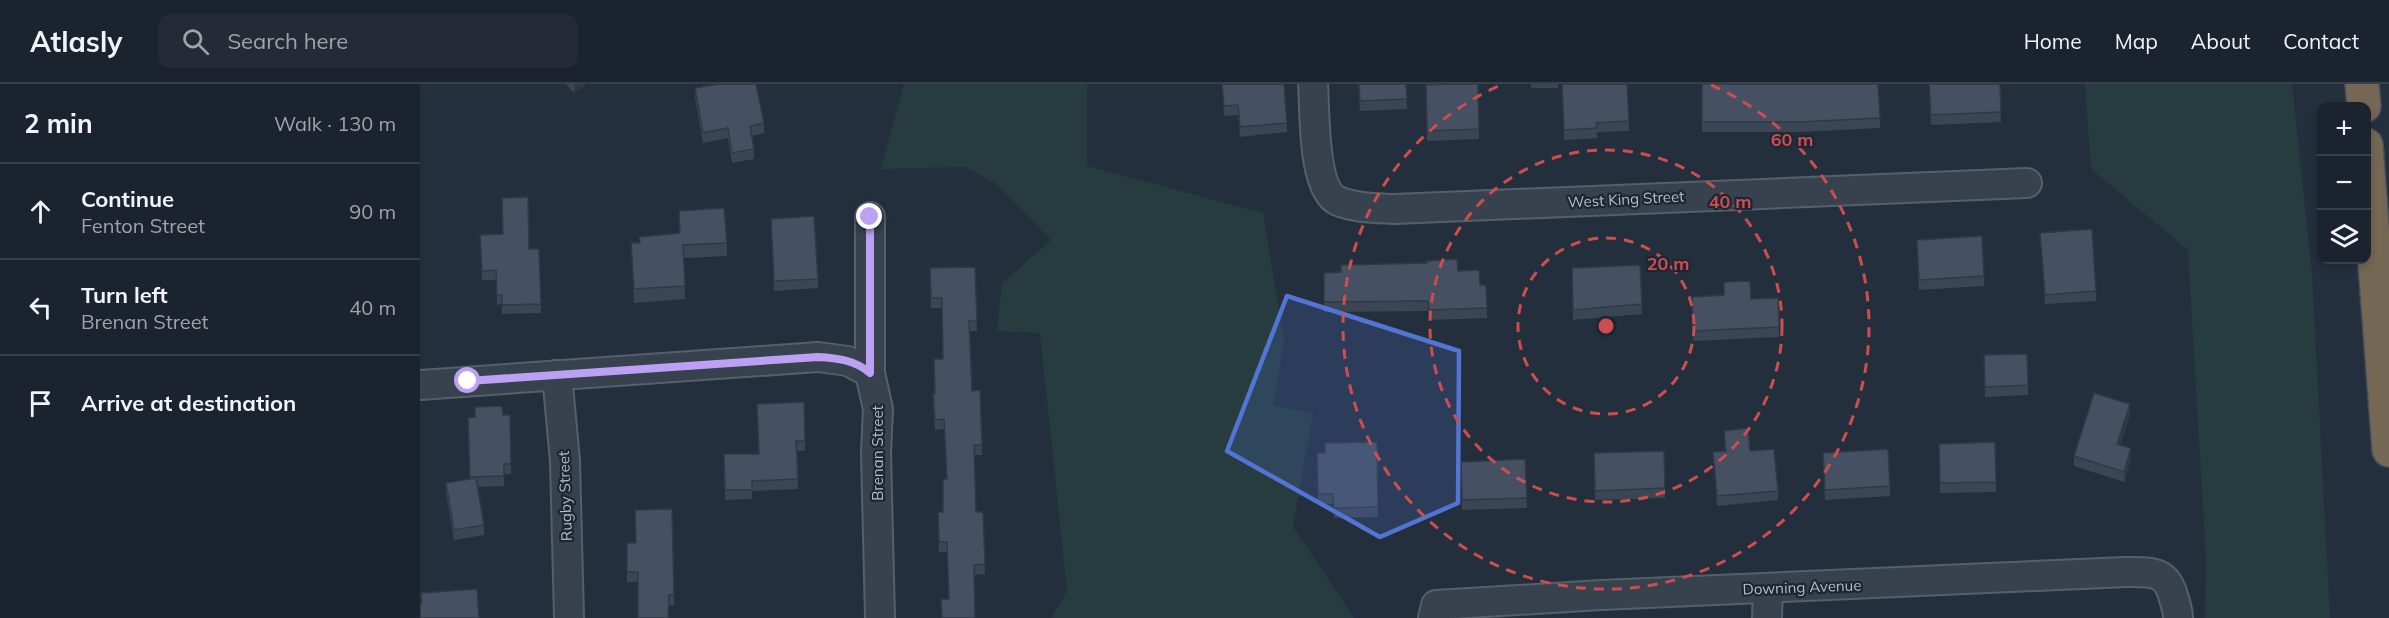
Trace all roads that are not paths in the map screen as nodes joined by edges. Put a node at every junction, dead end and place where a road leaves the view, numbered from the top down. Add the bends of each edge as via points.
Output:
1 (1314, 84) edge
2 (2362, 84) edge
3 (2364, 102) edge
4 (2368, 156) edge
5 (2027, 183) dead end
6 (870, 217) dead end
7 (870, 373) junction
8 (557, 375) junction
9 (420, 385) edge
10 (2389, 450) edge
11 (1768, 588) junction
12 (1435, 612) edge
13 (569, 618) edge
14 (880, 618) edge
15 (1767, 618) edge
16 (2178, 618) edge

1 - 5 street, West King Street via 1317,160 1325,184 1335,198 1359,207 1394,209
2 - 3 highway
4 - 10 highway
6 - 7 street, Brenan Street
7 - 8 street via 848,361 818,357
7 - 14 street, Brenan Street via 878,409
8 - 9 street
8 - 13 street, Rugby Street via 565,461
11 - 12 street, Downing Avenue via 1601,595
11 - 15 street
11 - 16 street, Downing Avenue via 2151,572 2166,580 2172,589

